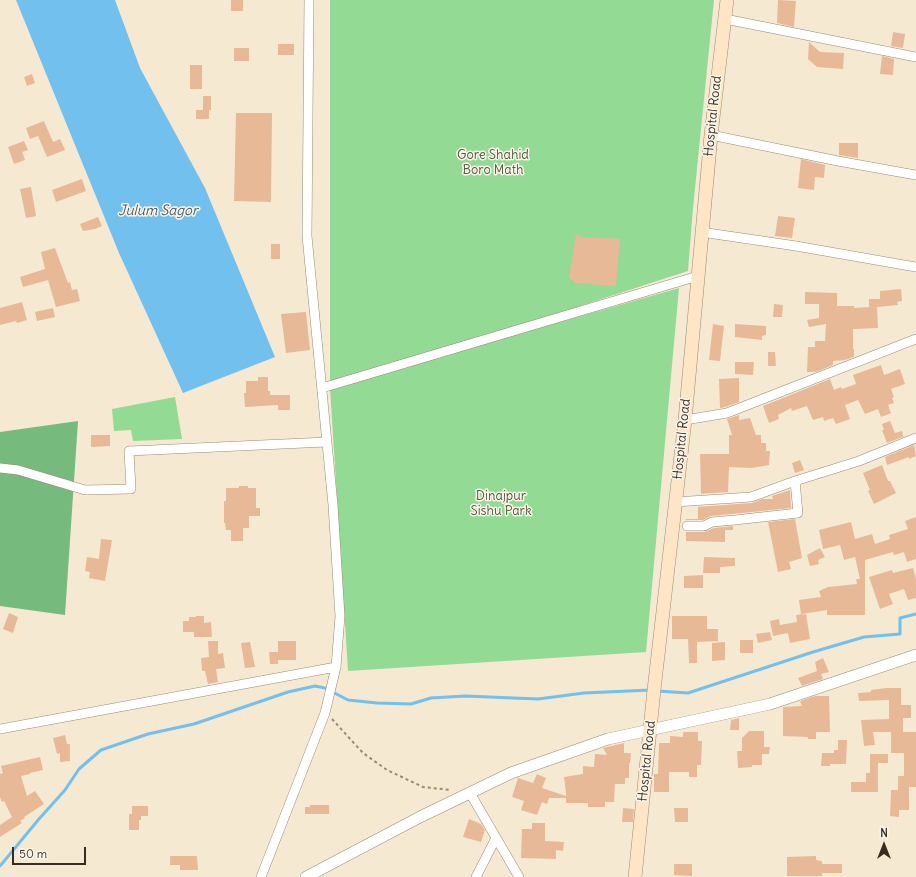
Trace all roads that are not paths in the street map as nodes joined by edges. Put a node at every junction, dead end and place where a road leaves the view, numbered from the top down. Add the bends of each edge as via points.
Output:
1 (309, 0) edge
2 (727, 0) edge
3 (724, 19) junction
4 (916, 57) edge
5 (711, 135) junction
6 (916, 175) edge
7 (702, 232) junction
8 (916, 267) edge
9 (698, 276) junction
10 (916, 339) edge
11 (322, 388) junction
12 (685, 420) junction
13 (916, 438) edge
14 (327, 442) junction
15 (0, 468) edge
16 (795, 481) junction
17 (675, 502) junction
18 (687, 526) dead end
19 (916, 655) edge
20 (335, 671) junction
21 (0, 729) edge
22 (650, 730) junction
23 (470, 792) junction
24 (496, 838) junction
25 (261, 877) edge
26 (306, 877) edge
27 (476, 877) edge
28 (520, 877) edge
29 (635, 877) edge

1 - 11 street via 307,236
2 - 3 main road, Hospital Road
3 - 4 street
3 - 5 main road, Hospital Road
5 - 6 street
5 - 7 main road, Hospital Road
7 - 8 street
7 - 9 main road, Hospital Road
9 - 11 street
9 - 12 main road, Hospital Road
10 - 12 street via 727,413
11 - 14 street
12 - 17 main road, Hospital Road
13 - 16 street
14 - 15 street via 129,451 131,489 85,490 18,470
14 - 20 street via 340,616
16 - 17 street via 752,497
16 - 18 street via 798,513
17 - 22 main road, Hospital Road
19 - 22 street via 770,704
20 - 21 street
20 - 25 street via 325,713
22 - 23 street via 593,744 511,773
22 - 29 main road, Hospital Road
23 - 24 street
23 - 26 street
24 - 27 street
24 - 28 street

